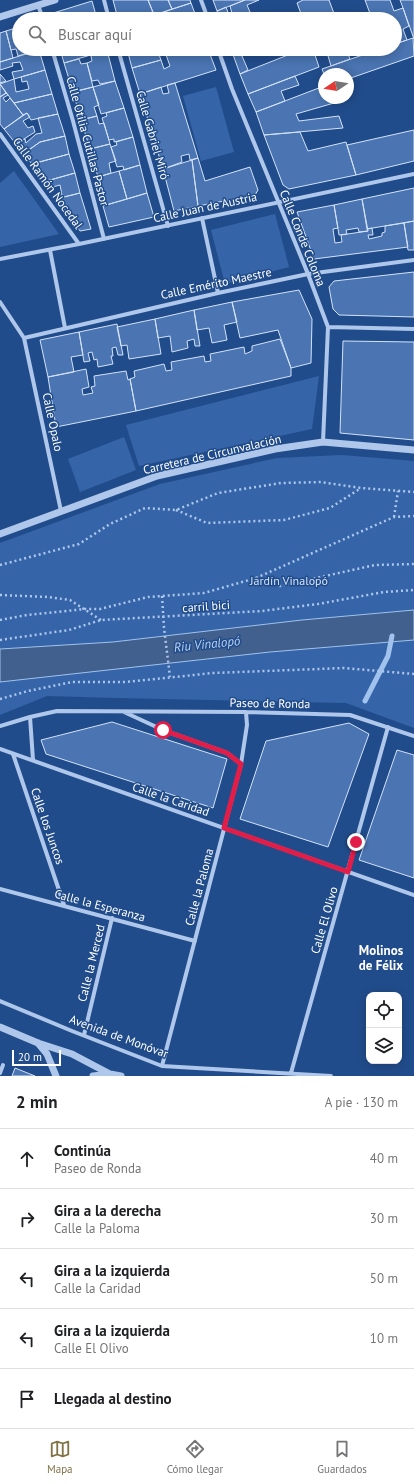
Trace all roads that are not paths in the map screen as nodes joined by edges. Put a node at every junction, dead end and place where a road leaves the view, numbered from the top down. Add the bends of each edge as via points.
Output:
1 (55, 0) edge
2 (104, 0) edge
3 (201, 0) edge
4 (38, 5) junction
5 (16, 12) edge
6 (40, 12) edge
7 (108, 12) edge
8 (205, 12) edge
9 (12, 13) edge
10 (0, 17) edge
11 (54, 56) edge
12 (120, 56) edge
13 (220, 56) edge
14 (0, 134) edge
15 (414, 174) edge
16 (278, 202) junction
17 (202, 218) junction
18 (168, 226) junction
19 (104, 239) junction
20 (79, 244) junction
21 (50, 250) junction
22 (0, 259) edge
23 (414, 260) edge
24 (308, 274) junction
25 (218, 292) junction
26 (0, 302) edge
27 (328, 327) junction
28 (64, 328) junction
29 (414, 329) edge
30 (24, 338) junction
31 (323, 442) junction
32 (414, 450) edge
33 (61, 511) junction
34 (0, 534) edge
35 (122, 711) junction
36 (246, 712) junction
37 (30, 717) junction
38 (0, 726) edge
39 (388, 727) junction
40 (414, 736) edge
41 (0, 749) edge
42 (13, 754) junction
43 (33, 760) junction
44 (241, 764) junction
45 (224, 828) junction
46 (348, 872) junction
47 (0, 889) edge
48 (414, 895) edge
49 (64, 905) junction
50 (112, 918) junction
51 (195, 941) junction
52 (0, 1001) edge
53 (0, 1027) edge
54 (84, 1036) junction
55 (38, 1043) junction
56 (3, 1065) dead end
57 (162, 1066) junction
58 (0, 1073) edge
59 (291, 1073) junction
60 (110, 1074) junction
61 (56, 1076) edge
62 (93, 1076) edge
63 (122, 1076) edge
64 (331, 1076) edge

1 - 4 street
2 - 7 street
3 - 8 street
4 - 5 street
4 - 6 street
9 - 10 street
11 - 19 street, Calle Otilia Cutillas Pastor
12 - 18 street, Calle Gabriel Miró
13 - 16 street, Calle Conde Coloma
14 - 20 street, Calle Ramón Nocedal
15 - 16 street, Calle Juan de Austria
16 - 17 street, Calle Juan de Austria
16 - 24 street, Calle Conde Coloma
17 - 18 street, Calle Juan de Austria
17 - 25 street
18 - 19 street, Calle Juan de Austria
19 - 20 street, Calle Juan de Austria
20 - 21 street, Calle Juan de Austria
21 - 22 street, Calle Juan de Austria
21 - 28 street
23 - 24 street, Calle Emérito Maestre
24 - 25 street, Calle Emérito Maestre
24 - 27 street, Calle Conde Coloma
25 - 28 street, Calle Emérito Maestre
26 - 30 street
27 - 29 street
27 - 31 street, Calle Conde Coloma
28 - 30 street, Calle Emérito Maestre
30 - 33 street, Calle Opalo
31 - 32 street, Carretera de Circunvalación
31 - 33 street, Carretera de Circunvalación via 275,449 156,476
33 - 34 street, Carretera de Circunvalación
35 - 36 street, Paseo de Ronda
35 - 37 street, Paseo de Ronda via 56,711
35 - 44 street, Paseo de Ronda via 163,730 227,753
36 - 39 street, Paseo de Ronda via 350,715
36 - 44 street, Calle la Paloma via 247,725
37 - 38 street, Paseo de Ronda
37 - 43 street
39 - 40 street, Paseo de Ronda
39 - 46 street, Calle El Olivo
41 - 42 street
42 - 43 street, Calle la Caridad
42 - 49 street, Calle los Juncos
43 - 45 street, Calle la Caridad
44 - 45 street, Calle la Paloma
45 - 46 street, Calle la Caridad
45 - 51 street, Calle la Paloma
46 - 48 street, Calle la Caridad
46 - 59 street, Calle El Olivo
47 - 49 street, Calle la Esperanza
49 - 50 street, Calle la Esperanza
50 - 51 street, Calle la Esperanza
50 - 54 street, Calle la Merced
51 - 57 street, Calle la Paloma
52 - 54 street, Avenida de Monóvar
53 - 55 street
54 - 57 street, Avenida de Monóvar
55 - 60 street via 72,1054
55 - 61 street via 47,1054
56 - 58 street
57 - 59 street, Avenida de Monóvar
59 - 64 street, Avenida de Monóvar
60 - 62 street
60 - 63 street

